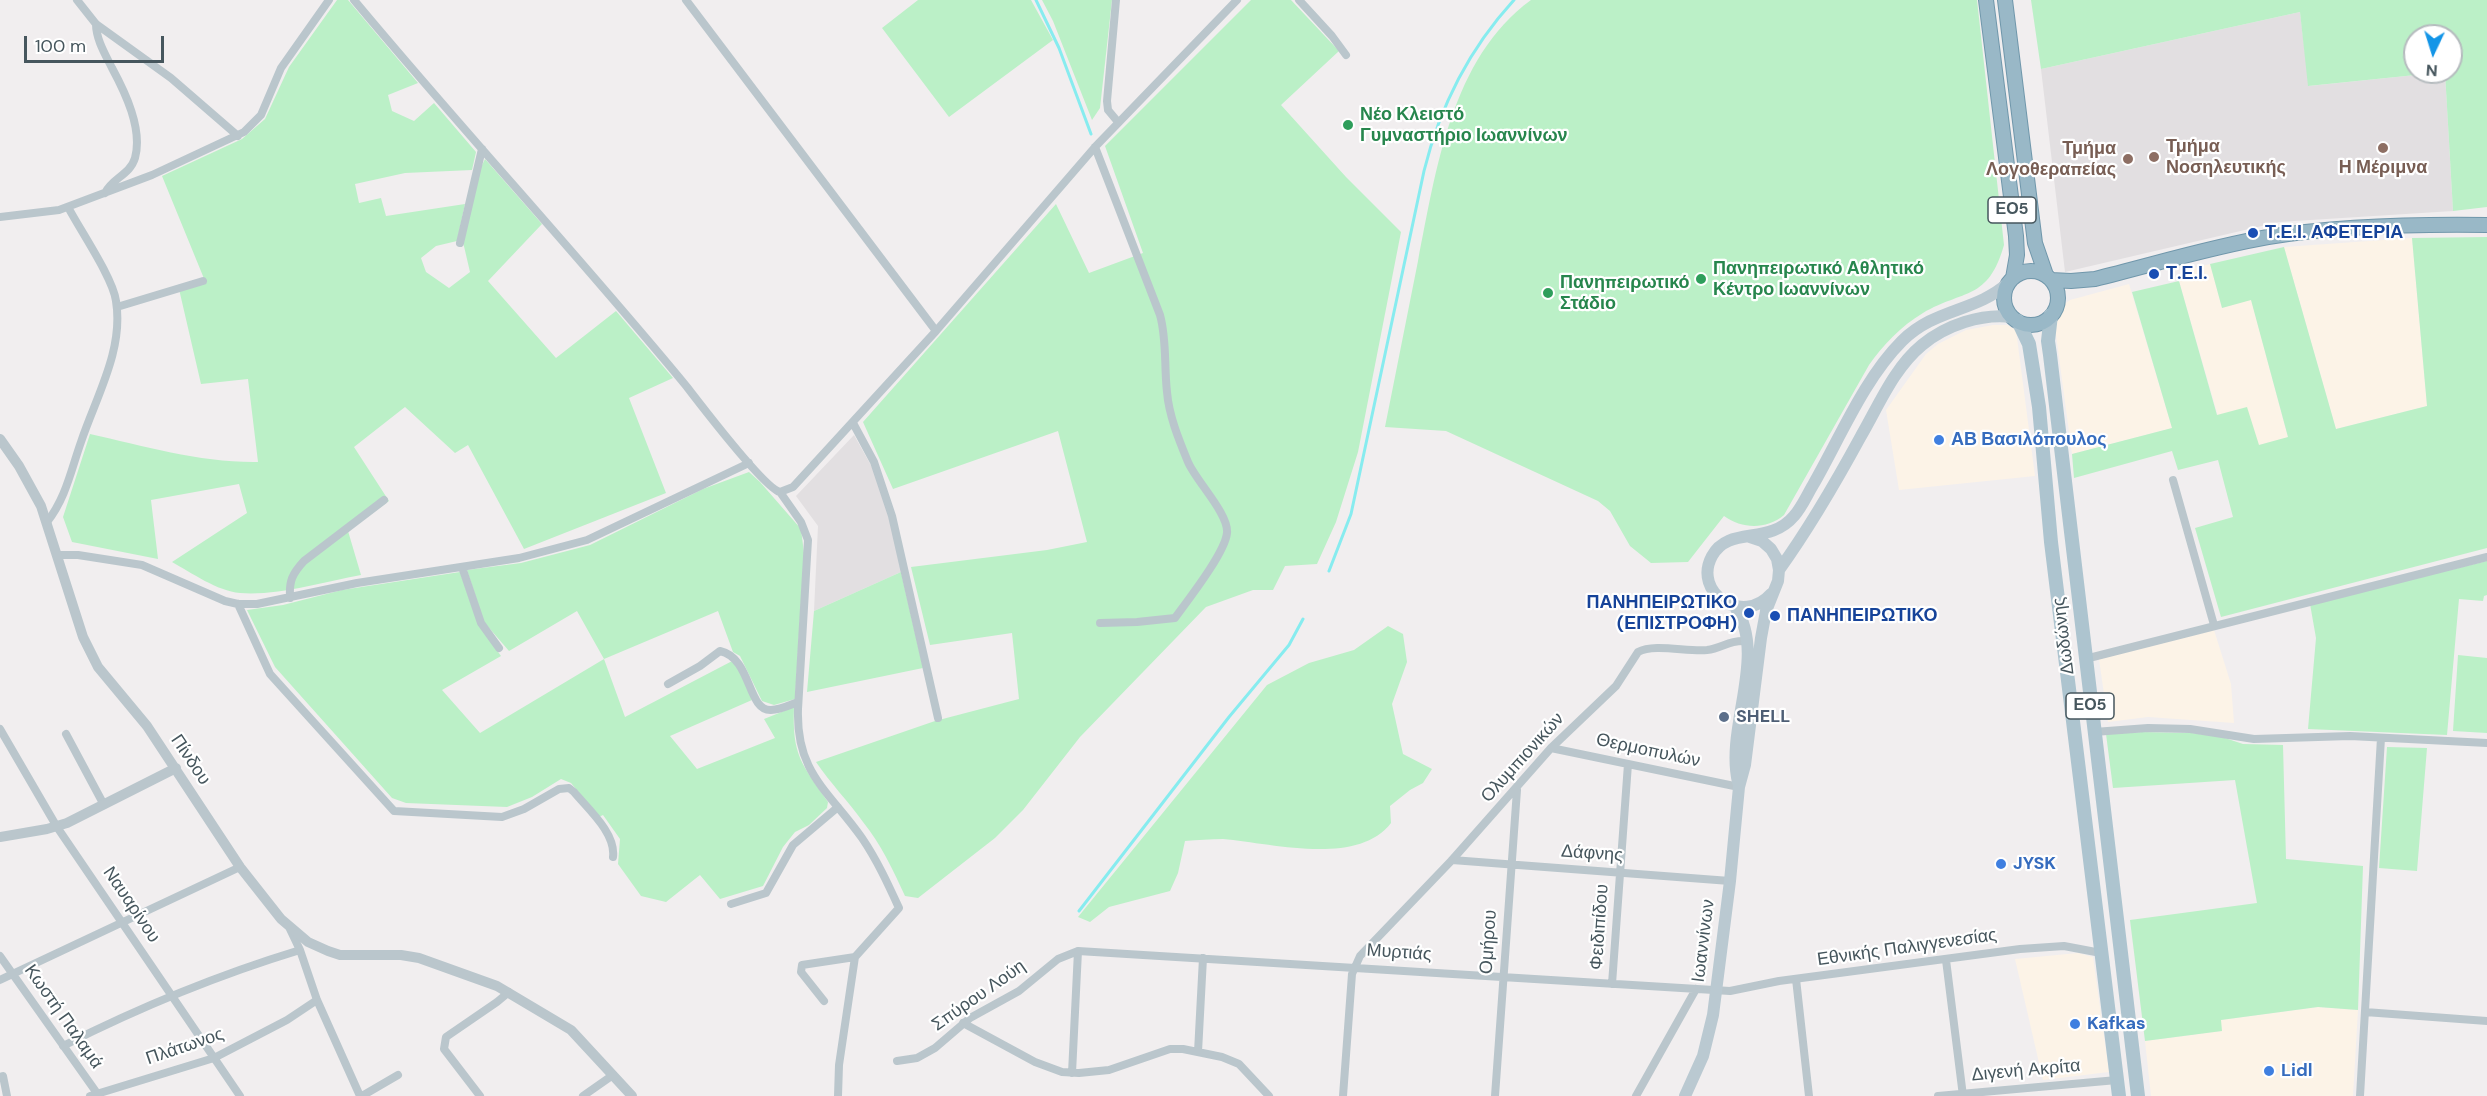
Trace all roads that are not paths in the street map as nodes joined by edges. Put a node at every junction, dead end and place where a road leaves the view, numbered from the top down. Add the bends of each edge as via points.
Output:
1 (77, 0) edge
2 (329, 0) edge
3 (354, 0) edge
4 (686, 0) edge
5 (1116, 0) edge
6 (1237, 0) edge
7 (1299, 0) edge
8 (1986, 0) edge
9 (2005, 0) edge
10 (96, 24) junction
11 (1346, 55) dead end
12 (1118, 123) junction
13 (238, 136) junction
14 (1095, 147) junction
15 (482, 149) junction
16 (105, 193) junction
17 (68, 207) junction
18 (0, 217) edge
19 (2487, 225) edge
20 (460, 243) dead end
21 (2048, 278) junction
22 (2095, 279) junction
23 (2011, 280) junction
24 (203, 281) dead end
25 (117, 306) junction
26 (2054, 311) junction
27 (2015, 319) junction
28 (936, 331) junction
29 (853, 423) junction
30 (0, 439) edge
31 (749, 463) junction
32 (2173, 480) dead end
33 (780, 492) junction
34 (384, 500) dead end
35 (47, 522) junction
36 (1750, 537) junction
37 (58, 555) junction
38 (2487, 557) edge
39 (462, 567) junction
40 (1779, 570) junction
41 (1774, 591) junction
42 (290, 598) junction
43 (238, 604) junction
44 (1735, 607) junction
45 (1100, 623) dead end
46 (2214, 625) junction
47 (1747, 641) junction
48 (499, 648) dead end
49 (2085, 659) junction
50 (668, 684) dead end
51 (798, 702) junction
52 (938, 718) dead end
53 (0, 729) edge
54 (2094, 732) junction
55 (66, 734) dead end
56 (2381, 738) junction
57 (2487, 743) edge
58 (1551, 748) junction
59 (1628, 764) junction
60 (176, 768) junction
61 (1739, 787) junction
62 (1516, 790) junction
63 (104, 805) junction
64 (838, 807) junction
65 (57, 827) junction
66 (0, 837) edge
67 (613, 857) dead end
68 (1452, 860) junction
69 (1510, 864) junction
70 (240, 867) junction
71 (1620, 873) junction
72 (1730, 881) junction
73 (731, 904) dead end
74 (122, 923) junction
75 (290, 928) junction
76 (300, 950) junction
77 (1078, 951) junction
78 (2101, 953) junction
79 (0, 956) edge
80 (855, 957) junction
81 (1203, 958) junction
82 (1946, 960) junction
83 (1354, 967) junction
84 (12, 974) junction
85 (1503, 977) junction
86 (0, 980) edge
87 (1796, 980) junction
88 (1612, 984) junction
89 (1696, 989) junction
90 (1717, 991) junction
91 (508, 992) junction
92 (172, 995) junction
93 (317, 1000) junction
94 (824, 1001) dead end
95 (2365, 1012) junction
96 (2487, 1021) edge
97 (963, 1023) junction
98 (63, 1046) junction
99 (1198, 1052) junction
100 (214, 1058) junction
101 (897, 1061) dead end
102 (1072, 1073) junction
103 (398, 1075) dead end
104 (613, 1075) junction
105 (0, 1077) edge
106 (2117, 1080) junction
107 (96, 1095) edge
108 (1963, 1095) edge
109 (7, 1096) edge
110 (240, 1096) edge
111 (361, 1096) edge
112 (480, 1096) edge
113 (582, 1096) edge
114 (632, 1096) edge
115 (838, 1096) edge
116 (1269, 1096) edge
117 (1343, 1096) edge
118 (1495, 1096) edge
119 (1636, 1096) edge
120 (1685, 1096) edge
121 (1809, 1096) edge
122 (1938, 1096) edge
123 (2119, 1096) edge
124 (2138, 1096) edge
125 (2360, 1096) edge

1 - 10 street
2 - 13 street via 281,68 258,120
3 - 15 street
4 - 28 street
5 - 12 street via 1107,101 1108,110
6 - 12 street
7 - 11 street
8 - 23 highway, ΕΟ5 via 2016,236 2017,255
9 - 21 highway, ΕΟ5 via 2035,243
10 - 13 street via 171,78
10 - 16 street via 99,41 129,106 136,140 132,165
12 - 14 street
13 - 16 street
14 - 28 street
14 - 45 street via 1162,324 1168,399 1179,440 1192,471 1227,529 1221,550 1175,618
15 - 20 street
15 - 31 street
16 - 17 street
17 - 18 street
17 - 25 street via 110,282
19 - 22 highway via 2333,230 2278,236
21 - 22 highway
21 - 23 highway via 2040,272 2026,272
21 - 26 highway, ΕΟ5 via 2057,292
22 - 26 highway via 2072,290
23 - 27 highway, ΕΟ5 via 2004,297 2007,311
23 - 36 main road via 1989,298 1929,320 1900,342 1875,375 1794,517 1770,533
24 - 25 street
25 - 35 street via 116,338 107,372 65,491
26 - 27 highway via 2046,320 2032,325
26 - 49 main road, Δωδώνης / ΕΟ5 via 2048,341
27 - 40 main road via 1993,316 1954,327 1936,335 1912,355 1892,381 1828,496
27 - 78 main road, Δωδώνης / ΕΟ5 via 2029,344 2038,407
28 - 29 street
29 - 33 street via 793,487
29 - 52 street via 874,462 892,516
30 - 35 street, Πίνδου via 26,478
31 - 33 street
31 - 39 street via 587,540 519,558
32 - 46 street
33 - 51 street via 801,522 808,540
34 - 42 street via 292,573
35 - 37 street, Πίνδου
36 - 40 main road via 1771,549
36 - 44 main road via 1722,544 1710,558 1709,582 1724,602
37 - 43 street via 142,565
37 - 60 street, Πίνδου via 89,650
38 - 46 street
39 - 42 street
39 - 48 street via 481,623
40 - 41 main road
41 - 44 main road via 1757,605
41 - 61 main road via 1763,621
42 - 43 street
43 - 67 street via 270,674 394,811 502,817 569,788 607,833
44 - 47 main road via 1744,620
46 - 49 street
47 - 58 street, Ολυμπιονικών via 1726,642 1708,650 1640,650 1616,686
47 - 61 main road via 1735,765
49 - 54 main road, Δωδώνης / ΕΟ5
50 - 51 street via 720,651 731,654 739,664 763,709 772,711
51 - 64 street via 801,753
53 - 65 street, Ναυαρίνου
54 - 56 street via 2172,728 2254,739
54 - 124 main road, Δωδώνης / ΕΟ5
55 - 63 street
56 - 57 street
56 - 95 street
58 - 59 street, Θερμοπυλών
58 - 62 street, Ολυμπιονικών
59 - 61 street, Θερμοπυλών
59 - 71 street, Φειδιπίδου
60 - 63 street
60 - 70 street, Πίνδου
61 - 72 main road, Ιωαννίνων
62 - 68 street, Ολυμπιονικών
62 - 69 street, Ομήρου
63 - 65 street
64 - 73 street via 793,845 766,892
64 - 80 street via 877,862 899,908
65 - 66 street
65 - 74 street, Ναυαρίνου
68 - 69 street, Δάφνης
68 - 83 street, Ολυμπιονικών via 1360,956
69 - 71 street, Δάφνης
69 - 85 street, Ομήρου
70 - 74 street
70 - 75 street, Πίνδου
71 - 72 street, Δάφνης
71 - 88 street, Φειδιπίδου
72 - 90 main road, Ιωαννίνων
74 - 84 street
74 - 92 street, Ναυαρίνου
75 - 76 street, Πίνδου
75 - 91 street via 317,947 340,955 419,958
76 - 92 street
76 - 93 street, Πίνδου
77 - 81 street, Μυρτιάς
77 - 97 street, Σπύρου Λούη via 1058,959 1020,991
77 - 102 street
78 - 82 street, Εθνικής Παλιγγενεσίας via 2072,947 2042,947
78 - 106 main road, Δωδώνης / ΕΟ5
79 - 84 street, Κωστή Παλαμά
80 - 94 street via 809,962 801,967
80 - 115 street
81 - 83 street, Μυρτιάς
81 - 99 street
82 - 87 street, Εθνικής Παλιγγενεσίας
82 - 108 street
83 - 85 street, Μυρτιάς
83 - 117 street
84 - 86 street
84 - 98 street, Κωστή Παλαμά
85 - 88 street, Μυρτιάς
85 - 118 street, Ομήρου
87 - 90 street, Εθνικής Παλιγγενεσίας
87 - 121 street
88 - 89 street, Μυρτιάς
89 - 90 street, Μυρτιάς
89 - 119 street
90 - 120 main road, Ιωαννίνων via 1703,1056
91 - 104 street via 567,1026
91 - 112 street via 443,1042 444,1049
92 - 98 street
92 - 100 street, Ναυαρίνου
93 - 100 street, Πλάτωνος via 288,1020
93 - 111 street, Πίνδου
95 - 96 street
95 - 125 street
97 - 101 street, Σπύρου Λούη via 935,1048 917,1058
97 - 102 street via 1040,1065
98 - 107 street, Κωστή Παλαμά
99 - 102 street via 1170,1049 1120,1068
99 - 116 street via 1239,1064
100 - 107 street, Πλάτωνος
100 - 110 street, Ναυαρίνου
103 - 111 street
104 - 113 street
104 - 114 street
105 - 109 street via 3,1076
106 - 108 street, Διγενή Ακρίτα
106 - 123 main road, Δωδώνης / ΕΟ5
108 - 122 street, Διγενή Ακρίτα

